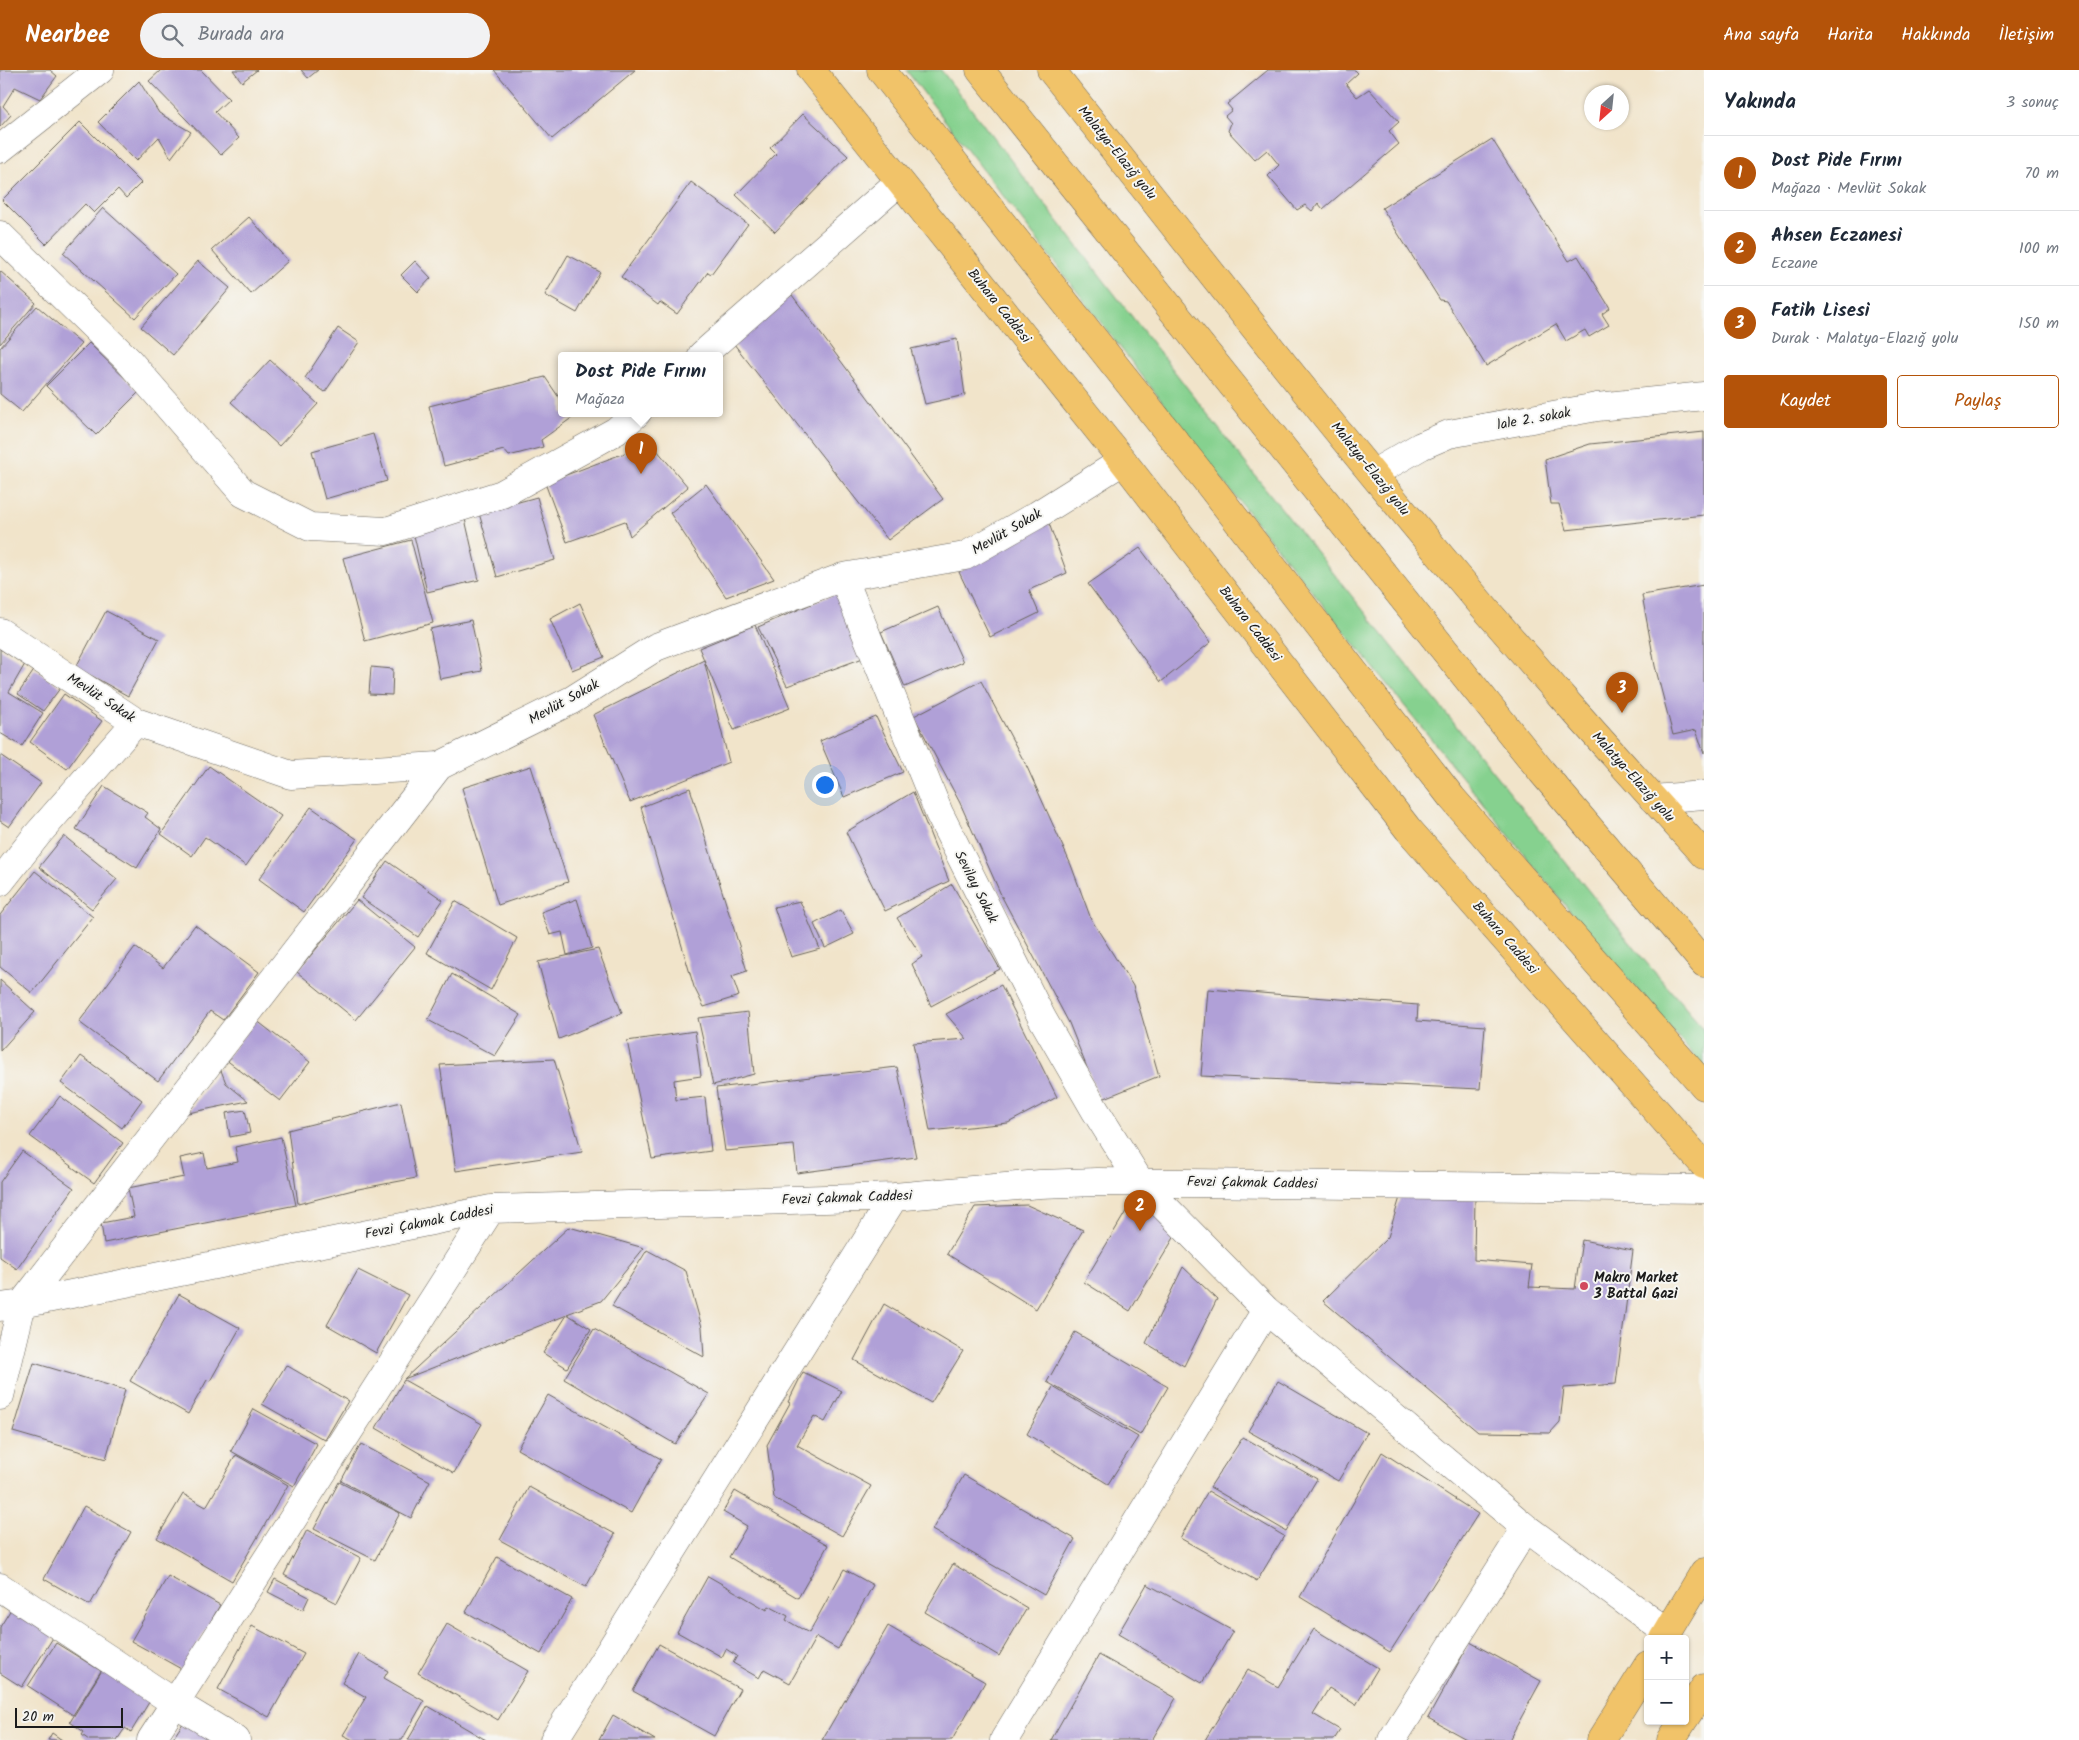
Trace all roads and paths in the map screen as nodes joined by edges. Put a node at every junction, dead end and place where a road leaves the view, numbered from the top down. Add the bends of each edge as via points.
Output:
1 (100, 70) edge
2 (811, 70) edge
3 (881, 70) edge
4 (980, 70) edge
5 (1050, 70) edge
6 (0, 149) edge
7 (899, 182) junction
8 (0, 235) edge
9 (705, 352) edge
10 (1704, 396) edge
11 (632, 417) edge
12 (1123, 461) junction
13 (1374, 474) junction
14 (843, 577) junction
15 (0, 632) edge
16 (136, 722) junction
17 (439, 766) junction
18 (1704, 795) edge
19 (1652, 798) junction
20 (1704, 855) edge
21 (0, 882) edge
22 (1704, 962) edge
23 (1704, 1086) edge
24 (1704, 1165) edge
25 (1140, 1182) junction
26 (1704, 1189) edge
27 (894, 1197) junction
28 (491, 1209) junction
29 (11, 1306) edge
30 (1266, 1310) junction
31 (0, 1396) edge
32 (1526, 1528) junction
33 (1704, 1572) edge
34 (0, 1587) edge
35 (1665, 1635) edge
36 (1667, 1635) edge
37 (1644, 1671) edge
38 (1704, 1688) edge
39 (176, 1703) junction
40 (1689, 1712) edge
41 (1680, 1725) edge
42 (151, 1740) edge
43 (236, 1740) edge
44 (554, 1740) edge
45 (1004, 1740) edge
46 (1392, 1740) edge
47 (1601, 1740) edge
48 (1671, 1740) edge

1 - 6 street
2 - 7 main road, Buhara Caddesi
3 - 23 main road via 1452,798
4 - 22 main road via 1536,765
5 - 13 main road, Malatya-Elazığ yolu
7 - 9 street
7 - 12 main road, Buhara Caddesi
8 - 11 street via 128,360 244,493 310,526 386,531 502,494 616,431
10 - 13 street, lale 2. sokak via 1597,407 1449,434 1420,446
12 - 14 street, Mevlüt Sokak via 965,556
12 - 24 main road, Buhara Caddesi via 1408,829
13 - 19 main road, Malatya-Elazığ yolu via 1455,573
14 - 17 street, Mevlüt Sokak via 656,648 572,700
14 - 25 street, Sevilay Sokak via 939,813 1042,1018
15 - 16 street, Mevlüt Sokak
16 - 17 street, Mevlüt Sokak via 291,776
16 - 21 street
17 - 29 street
18 - 19 street
19 - 20 main road, Malatya-Elazığ yolu
25 - 26 street, Fevzi Çakmak Caddesi
25 - 27 street, Fevzi Çakmak Caddesi via 1040,1184
25 - 30 street, Sevilay Sokak
27 - 28 street, Fevzi Çakmak Caddesi
27 - 44 street
28 - 29 street, Fevzi Çakmak Caddesi
28 - 39 street
29 - 31 street
30 - 32 street, Sevilay Sokak
30 - 45 street
32 - 35 street, Sevilay Sokak
32 - 46 street
33 - 36 main road
34 - 39 street
37 - 47 main road
38 - 40 main road
39 - 42 street
39 - 43 street
41 - 48 main road

